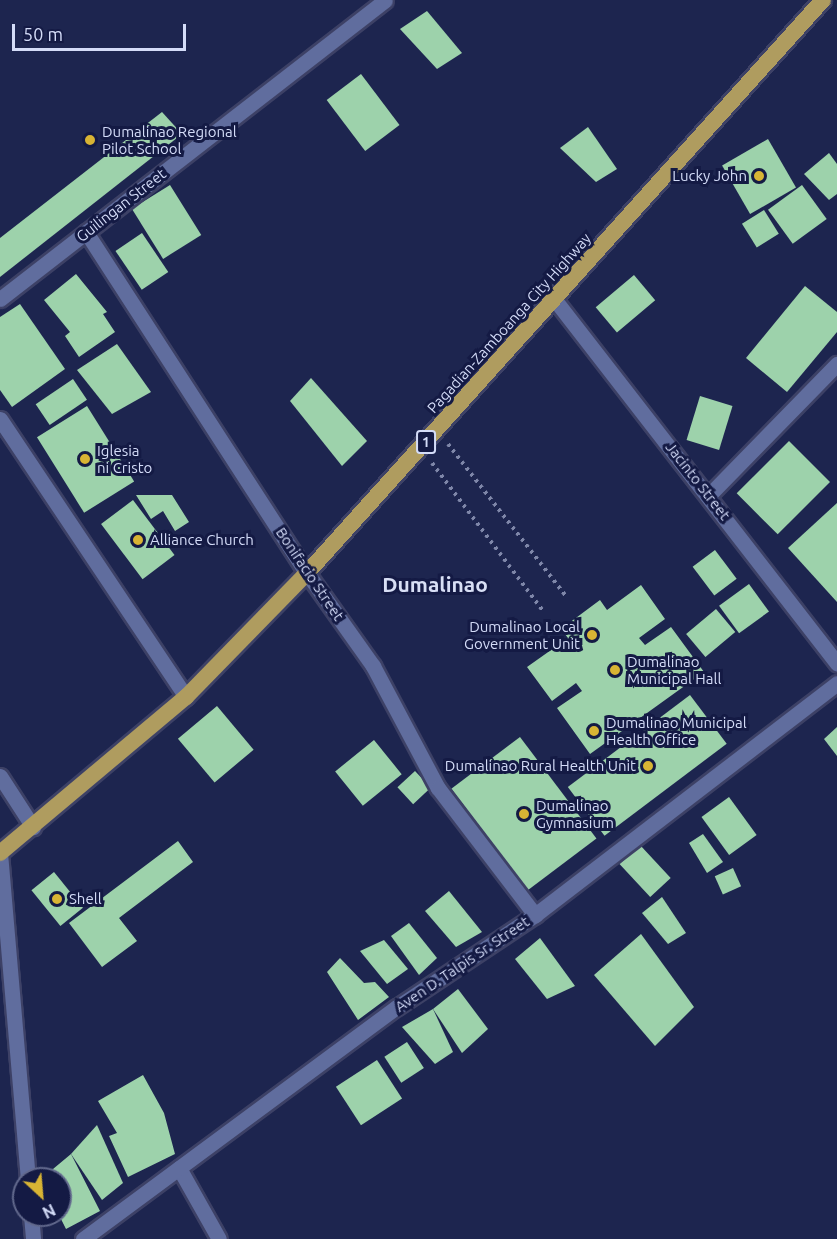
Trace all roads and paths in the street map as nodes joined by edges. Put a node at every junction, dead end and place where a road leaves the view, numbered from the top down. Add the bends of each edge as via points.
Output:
1 (385, 0) edge
2 (823, 0) edge
3 (86, 232) junction
4 (0, 299) edge
5 (555, 300) junction
6 (837, 364) edge
7 (0, 419) edge
8 (437, 430) junction
9 (421, 448) junction
10 (710, 494) junction
11 (307, 573) junction
12 (566, 596) dead end
13 (544, 612) dead end
14 (837, 664) edge
15 (837, 683) edge
16 (186, 697) junction
17 (0, 776) edge
18 (33, 828) junction
19 (0, 853) edge
20 (535, 915) junction
21 (27, 1167) edge
22 (179, 1168) junction
23 (83, 1239) edge
24 (219, 1239) edge

1 - 3 street, Guilingan Street
2 - 5 highway, Pagadian-Zamboanga City Highway / 1
3 - 4 street, Guilingan Street
3 - 11 street, Bonifacio Street
5 - 8 highway, Pagadian-Zamboanga City Highway / 1
5 - 10 street, Jacinto Street
6 - 10 street
7 - 16 street
8 - 9 highway, Pagadian-Zamboanga City Highway / 1
8 - 12 path
9 - 11 highway, Pagadian-Zamboanga City Highway / 1
9 - 13 path
10 - 14 street, Jacinto Street
11 - 16 highway, Pagadian-Zamboanga City Highway / 1
11 - 20 street, Bonifacio Street via 373,666 438,788
15 - 20 street, Aven D. Talpis Sr. Street
16 - 18 highway, Pagadian-Zamboanga City Highway / 1
17 - 18 street
18 - 19 highway, Pagadian-Zamboanga City Highway / 1
19 - 21 street
20 - 22 street, Aven D. Talpis Sr. Street via 397,1007
22 - 23 street, Aven D. Talpis Sr. Street
22 - 24 street

